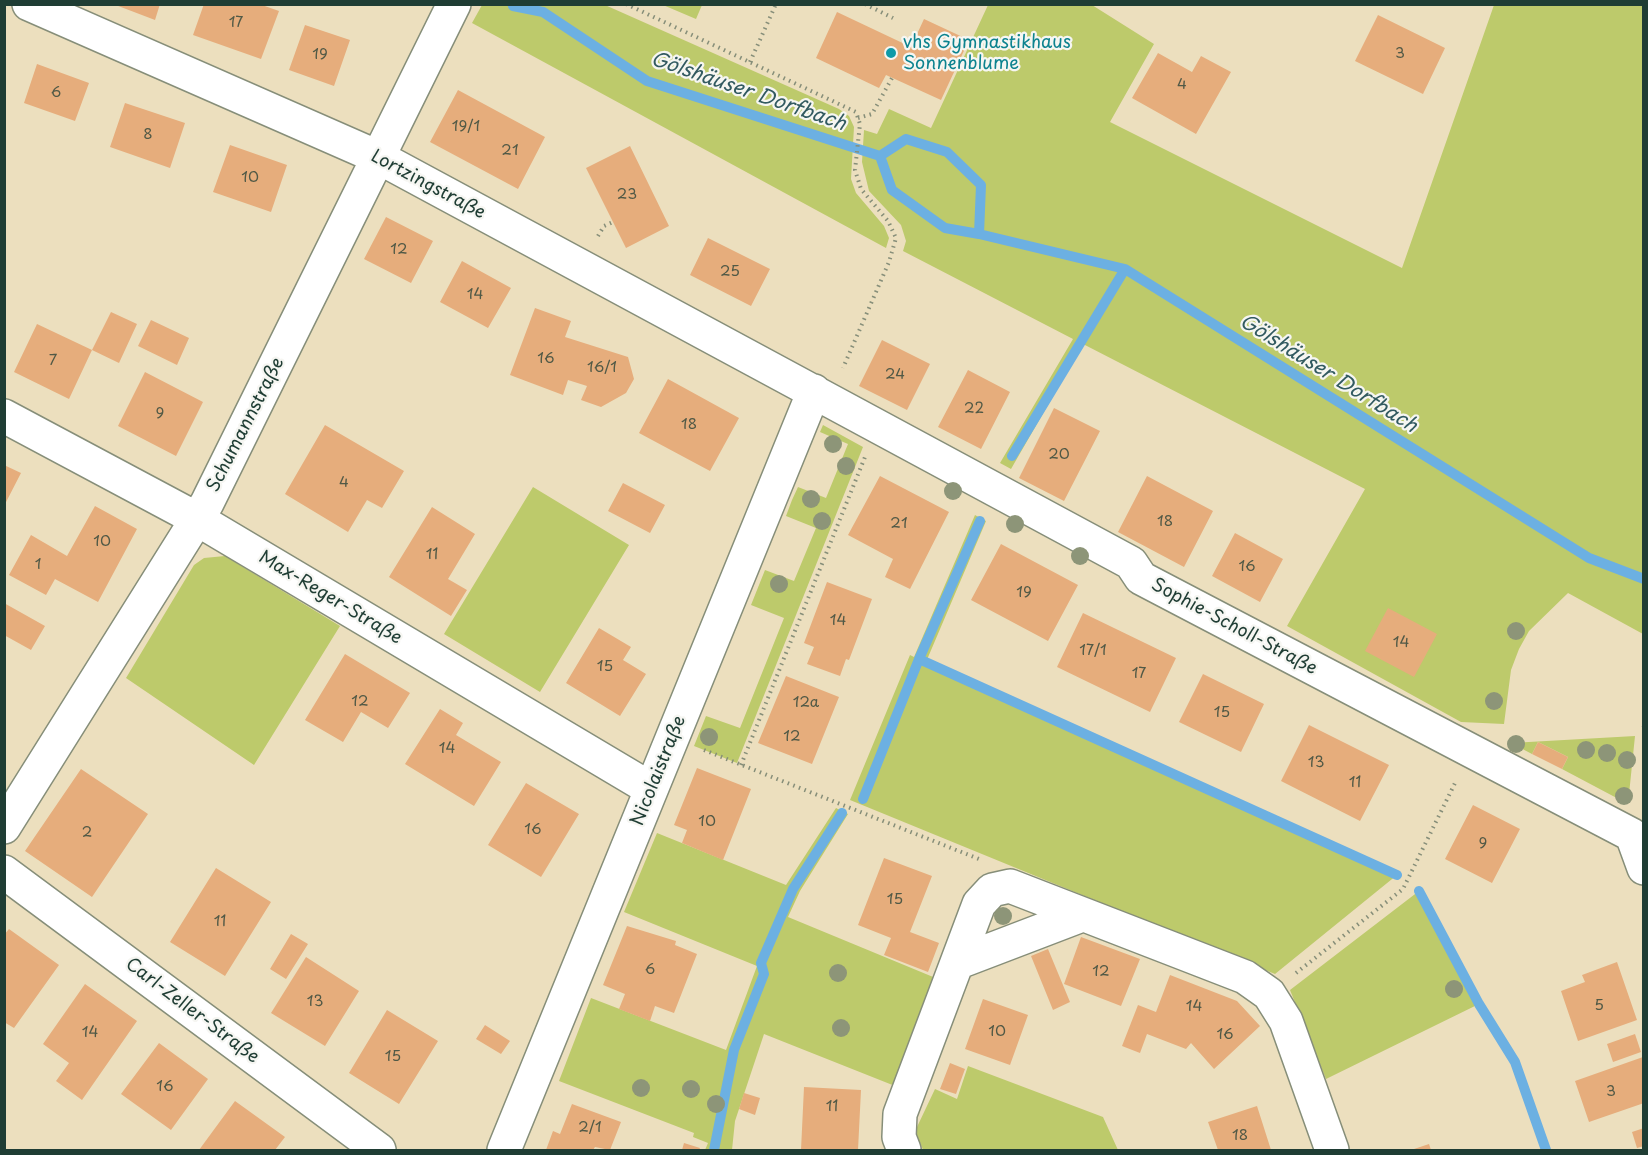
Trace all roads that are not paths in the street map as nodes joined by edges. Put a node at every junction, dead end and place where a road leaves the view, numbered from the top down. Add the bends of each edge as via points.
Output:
1 (29, 4) edge
2 (454, 4) edge
3 (380, 158) junction
4 (814, 392) junction
5 (4, 416) edge
6 (197, 519) junction
7 (651, 789) junction
8 (4, 827) edge
9 (1644, 868) edge
10 (4, 872) edge
11 (1082, 915) junction
12 (959, 962) junction
13 (379, 1150) edge
14 (504, 1150) edge
15 (904, 1150) edge
16 (1332, 1150) edge

1 - 3 street, Lortzingstraße
2 - 3 street, Schumannstraße
3 - 4 street, Lortzingstraße
3 - 6 street, Schumannstraße
4 - 7 street, Nicolaistraße
4 - 9 street, Sophie-Scholl-Straße via 1131,563 1141,578 1632,835
5 - 6 street, Max-Reger-Straße
6 - 7 street, Max-Reger-Straße
6 - 8 street, Schumannstraße
7 - 14 street, Nicolaistraße
10 - 13 street, Carl-Zeller-Straße
11 - 12 street
11 - 12 street via 1010,886 992,890 980,904
11 - 16 street via 1245,977 1269,994 1286,1021
12 - 15 street via 900,1114 899,1137

